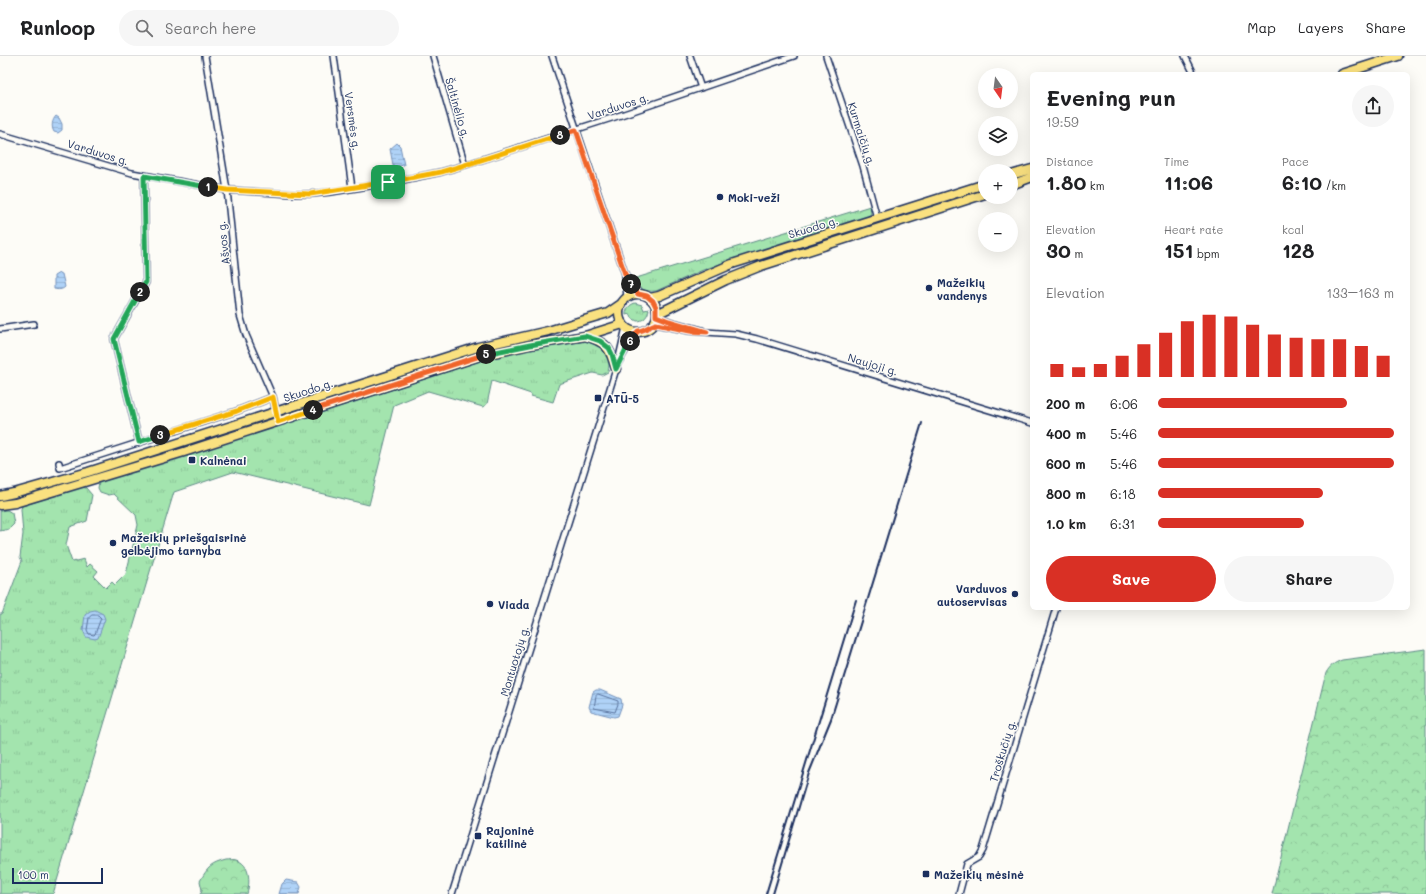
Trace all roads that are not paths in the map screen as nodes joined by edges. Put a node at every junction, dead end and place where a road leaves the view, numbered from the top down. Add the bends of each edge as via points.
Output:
1 (205, 56) edge
2 (334, 56) edge
3 (433, 56) edge
4 (552, 56) edge
5 (690, 56) edge
6 (794, 56) edge
7 (826, 56) edge
8 (1185, 56) edge
9 (1398, 56) edge
10 (1193, 72) edge
11 (1348, 72) edge
12 (701, 88) junction
13 (576, 130) junction
14 (0, 134) edge
15 (465, 165) junction
16 (1030, 170) edge
17 (1018, 174) edge
18 (144, 176) junction
19 (1030, 178) edge
20 (1018, 182) edge
21 (978, 186) edge
22 (352, 188) junction
23 (227, 190) junction
24 (978, 196) edge
25 (877, 218) junction
26 (625, 274) junction
27 (638, 294) junction
28 (650, 298) junction
29 (624, 301) junction
30 (657, 315) junction
31 (34, 324) dead end
32 (624, 325) junction
33 (652, 325) junction
34 (0, 329) edge
35 (638, 331) junction
36 (707, 332) junction
37 (585, 336) junction
38 (616, 368) junction
39 (273, 397) junction
40 (275, 412) junction
41 (278, 422) junction
42 (1030, 422) edge
43 (139, 442) junction
44 (59, 463) dead end
45 (0, 496) edge
46 (0, 505) edge
47 (1055, 610) edge
48 (452, 894) edge
49 (959, 894) edge

1 - 23 street, Ašvos g.
2 - 22 street, Versmės g.
3 - 15 street, Šaltinėlio g.
4 - 13 street
5 - 12 street
6 - 12 street, Varduvos g.
7 - 25 street, Kurmaičių g.
8 - 10 street
9 - 11 main road
12 - 13 street, Varduvos g.
13 - 15 street, Varduvos g.
13 - 26 street
14 - 18 street, Varduvos g.
15 - 22 street, Varduvos g.
16 - 17 main road
18 - 23 street, Varduvos g.
18 - 43 street via 146,282 114,339
19 - 20 main road
21 - 25 main road, Skuodo g.
22 - 23 street, Varduvos g. via 310,194
23 - 39 street, Ašvos g. via 240,315
24 - 30 main road, Skuodo g. via 750,270
25 - 28 main road, Skuodo g. via 732,264 665,294
26 - 27 street
26 - 29 street
27 - 28 main road
27 - 29 main road
28 - 30 main road via 656,307
29 - 32 main road via 620,317
29 - 40 main road, Skuodo g. via 608,313 548,331 478,347
30 - 33 main road
30 - 36 street, Naujoji g.
31 - 34 street
32 - 35 main road
32 - 37 main road, Skuodo g.
32 - 38 street, Montuotojų g.
33 - 35 main road via 646,330
33 - 36 street, Naujoji g.
35 - 38 street, Montuotojų g.
36 - 42 street, Naujoji g. via 736,334 756,339
37 - 38 main road via 600,341 609,348
37 - 41 main road, Skuodo g. via 480,356
38 - 48 street, Montuotojų g.
39 - 40 street, Ašvos g.
39 - 43 street
40 - 41 street, Ašvos g.
40 - 45 main road, Skuodo g. via 88,472
41 - 46 main road, Skuodo g. via 15,503
43 - 44 street via 60,468
47 - 49 street, Troškučių g. via 983,850 979,857 967,864

